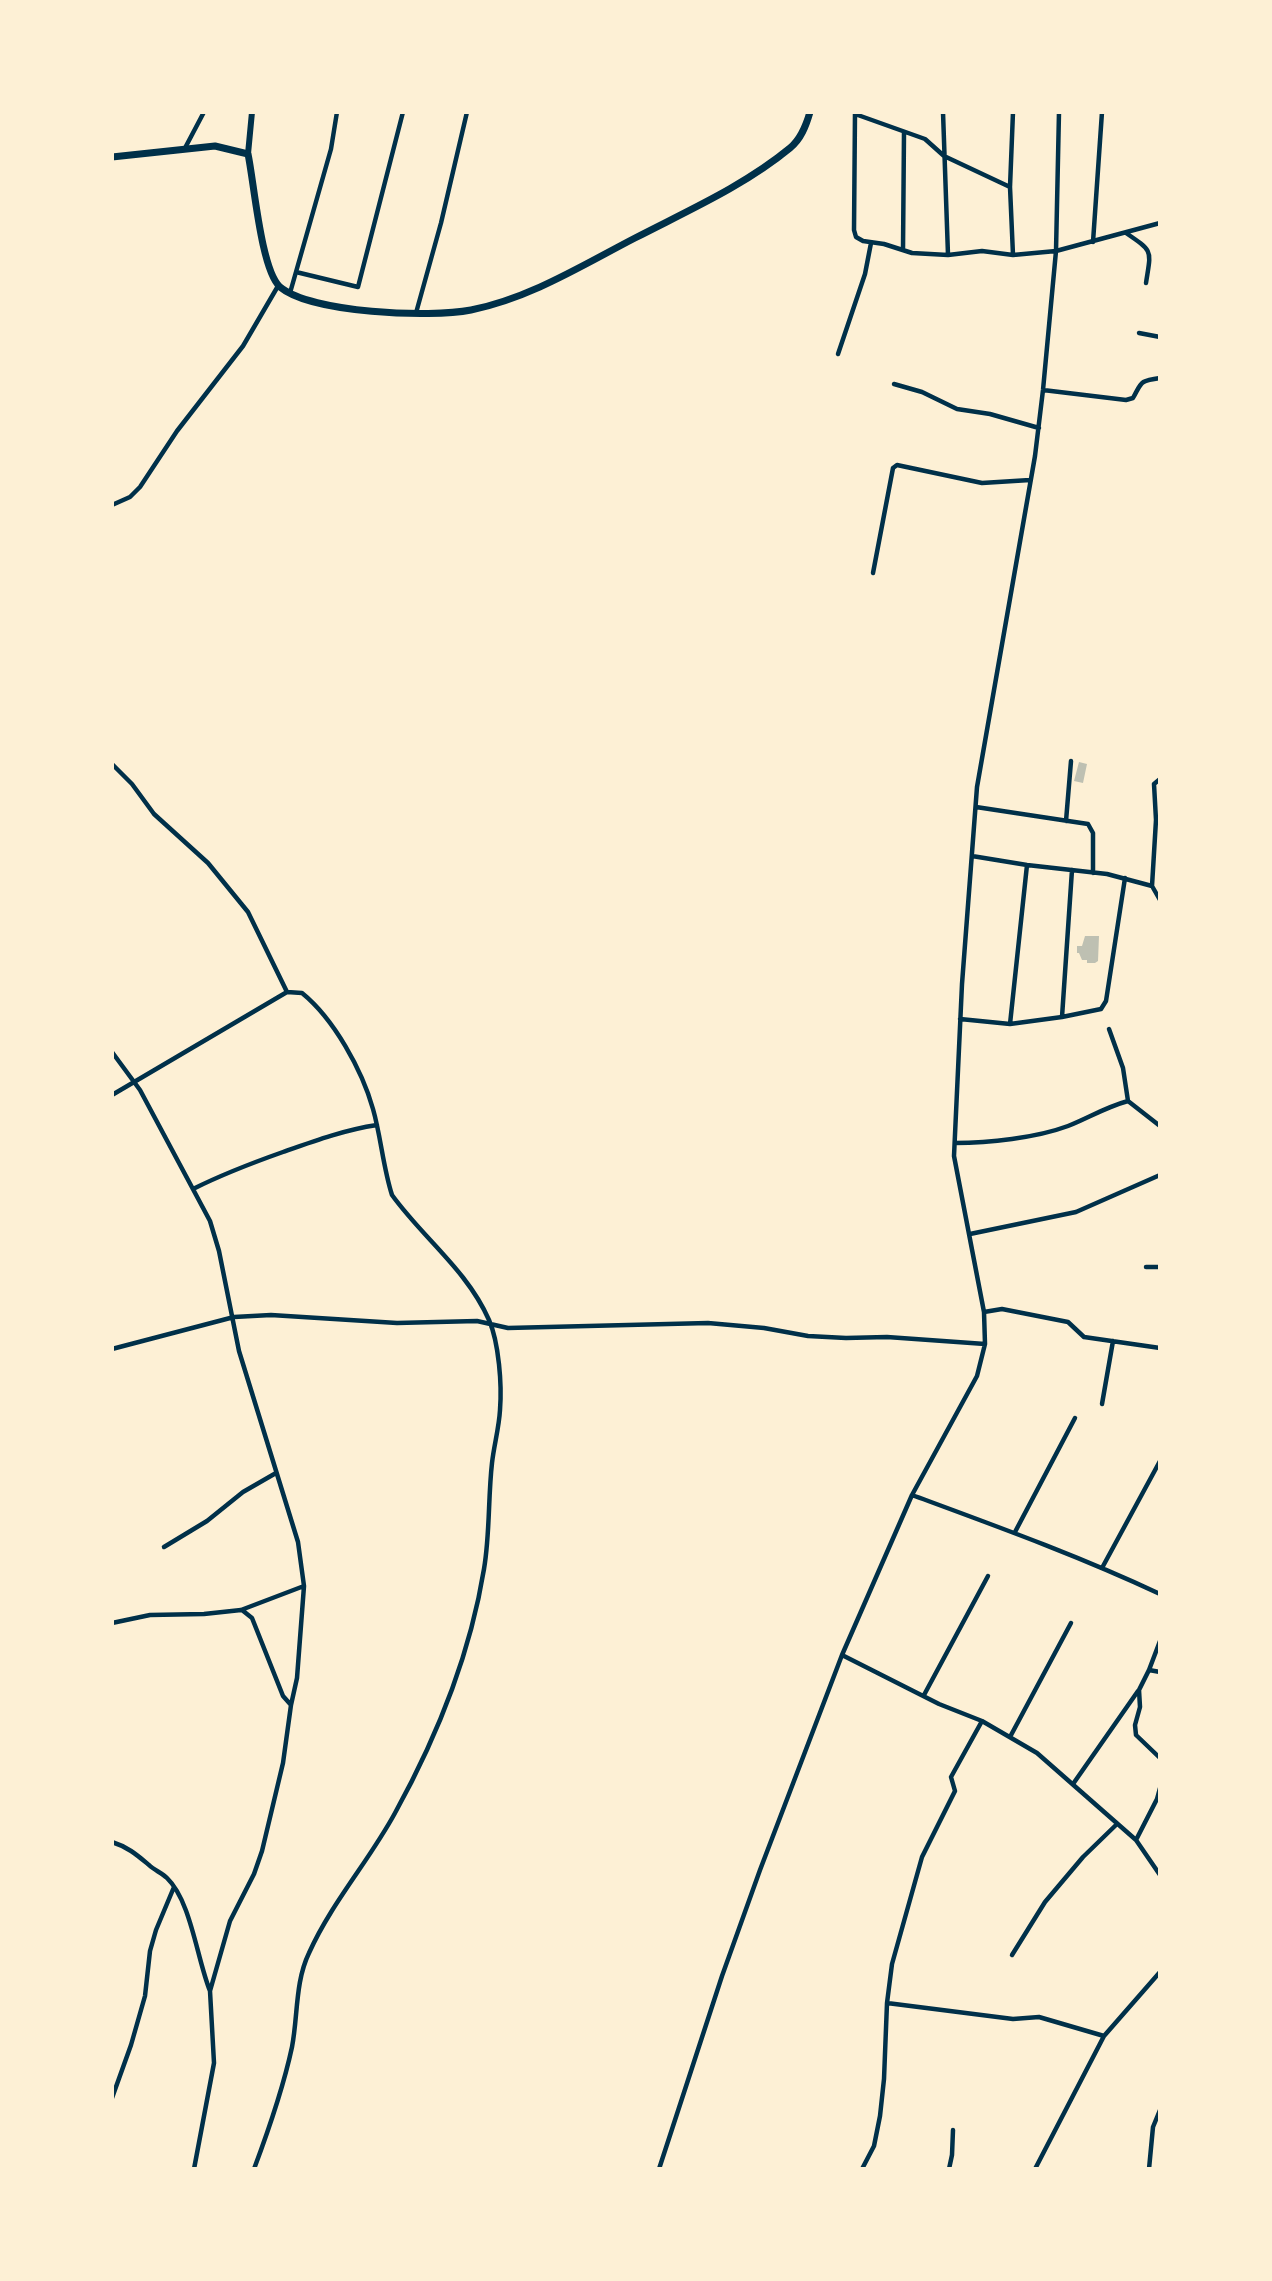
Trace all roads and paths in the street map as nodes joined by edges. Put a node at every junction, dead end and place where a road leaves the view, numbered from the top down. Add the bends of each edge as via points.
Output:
1 (204, 112) edge
2 (251, 112) edge
3 (337, 112) edge
4 (403, 112) edge
5 (467, 112) edge
6 (810, 112) edge
7 (943, 112) edge
8 (1013, 112) edge
9 (1059, 112) edge
10 (1102, 112) edge
11 (855, 113) edge
12 (904, 132) junction
13 (185, 148) junction
14 (248, 154) junction
15 (944, 156) junction
16 (112, 157) edge
17 (1010, 187) junction
18 (1160, 223) edge
19 (1125, 232) junction
20 (1093, 242) junction
21 (871, 243) junction
22 (904, 250) junction
23 (1056, 251) junction
24 (948, 255) junction
25 (1013, 255) junction
26 (296, 272) junction
27 (1146, 283) dead end
28 (278, 286) junction
29 (290, 293) junction
30 (415, 314) junction
31 (1139, 333) dead end
32 (1160, 337) edge
33 (838, 354) dead end
34 (1160, 378) edge
35 (894, 384) dead end
36 (1043, 390) junction
37 (1039, 428) junction
38 (1030, 480) junction
39 (112, 505) edge
40 (873, 573) dead end
41 (1071, 761) dead end
42 (112, 764) edge
43 (1160, 779) edge
44 (975, 807) junction
45 (1066, 821) junction
46 (972, 856) junction
47 (1027, 865) junction
48 (1072, 870) junction
49 (1093, 873) junction
50 (1125, 878) junction
51 (1152, 886) junction
52 (1160, 900) edge
53 (287, 992) junction
54 (1062, 1017) junction
55 (960, 1018) junction
56 (1010, 1024) junction
57 (1109, 1029) dead end
58 (112, 1052) edge
59 (134, 1081) junction
60 (112, 1095) edge
61 (1128, 1101) junction
62 (377, 1125) junction
63 (1160, 1126) edge
64 (955, 1143) junction
65 (1160, 1175) edge
66 (193, 1189) junction
67 (970, 1234) junction
68 (1146, 1267) dead end
69 (1160, 1267) edge
70 (984, 1312) junction
71 (234, 1317) junction
72 (490, 1323) junction
73 (1113, 1341) junction
74 (985, 1344) junction
75 (1160, 1348) edge
76 (112, 1349) edge
77 (1101, 1404) dead end
78 (1075, 1418) dead end
79 (1160, 1461) edge
80 (276, 1473) junction
81 (912, 1495) junction
82 (1015, 1532) junction
83 (164, 1547) dead end
84 (1102, 1568) junction
85 (988, 1576) dead end
86 (304, 1586) junction
87 (1160, 1594) edge
88 (241, 1610) junction
89 (112, 1623) edge
90 (1071, 1623) dead end
91 (1160, 1641) edge
92 (842, 1655) junction
93 (1149, 1670) junction
94 (1160, 1672) edge
95 (1139, 1690) junction
96 (924, 1695) junction
97 (291, 1705) junction
98 (982, 1721) junction
99 (1010, 1737) junction
100 (1160, 1758) edge
101 (1073, 1784) junction
102 (1160, 1788) edge
103 (1117, 1824) junction
104 (1136, 1840) junction
105 (112, 1842) edge
106 (1160, 1875) edge
107 (174, 1888) junction
108 (1012, 1955) dead end
109 (1160, 1972) edge
110 (210, 1991) junction
111 (887, 2003) junction
112 (1104, 2036) junction
113 (112, 2098) edge
114 (1160, 2110) edge
115 (953, 2130) dead end
116 (194, 2169) edge
117 (254, 2169) edge
118 (659, 2169) edge
119 (862, 2169) edge
120 (949, 2169) edge
121 (1035, 2169) edge
122 (1149, 2169) edge

1 - 13 street
2 - 14 street
3 - 26 street
4 - 26 street via 358,287
5 - 30 street
6 - 30 main road via 800,138 755,173 537,290 469,310
7 - 15 street
8 - 17 street
9 - 23 street
10 - 20 street
11 - 12 street
11 - 21 street via 854,230 856,237
12 - 15 street via 925,139
12 - 22 street
13 - 14 main road via 215,146
13 - 16 main road
14 - 28 main road via 265,254
15 - 17 street
15 - 24 street
17 - 25 street
18 - 19 street
19 - 20 street
19 - 27 street via 1149,250
20 - 23 street
21 - 22 street
21 - 33 street via 866,274
22 - 24 street
23 - 25 street
23 - 36 street
24 - 25 street via 982,251
26 - 29 street
28 - 29 main road
28 - 39 street via 243,346 140,486
29 - 30 main road via 308,301
31 - 32 street
34 - 36 street via 1143,381 1133,398 1126,400
35 - 37 street via 957,408
36 - 37 street
37 - 38 street
38 - 40 street via 982,483 897,465 892,468
38 - 44 street
41 - 45 street
42 - 53 street via 154,814 208,863 248,912
43 - 51 street via 1154,784
44 - 45 street
44 - 46 street
45 - 49 street via 1091,828
46 - 47 street
46 - 55 street
47 - 48 street
47 - 56 street
48 - 49 street
48 - 54 street
49 - 50 street
50 - 51 street
50 - 54 street via 1106,1001 1101,1009
51 - 52 street
53 - 59 street
53 - 62 street via 302,993 328,1021 355,1065
54 - 56 street
55 - 56 street
55 - 64 street
57 - 61 street via 1124,1068
58 - 59 street
59 - 60 street
59 - 66 street
61 - 63 street
61 - 64 street via 1059,1128 1000,1141
62 - 66 street via 327,1135 232,1169
62 - 72 street via 392,1195 474,1291
64 - 67 street
65 - 67 street via 1076,1212
66 - 71 street via 216,1237
67 - 70 street
68 - 69 street
70 - 73 street via 1002,1309 1068,1322 1079,1335
70 - 74 street
71 - 72 street
71 - 76 street
71 - 80 street via 239,1351
72 - 74 street via 508,1328 708,1323 808,1336
72 - 117 street via 500,1409 484,1568 473,1623 432,1740 390,1823 344,1889 308,1954 300,1977 286,2076
73 - 75 street
73 - 77 street
74 - 81 street via 977,1376
78 - 82 street
79 - 84 street
80 - 83 street
80 - 86 street via 298,1542
81 - 82 street
81 - 92 street
82 - 84 street
84 - 87 street
85 - 96 street
86 - 88 street
86 - 97 street
88 - 89 street via 150,1615
88 - 97 street via 253,1618 283,1696
90 - 99 street
91 - 93 street
92 - 96 street
92 - 118 street via 722,1976
93 - 94 street
93 - 95 street
95 - 100 street via 1136,1735
95 - 101 street
96 - 98 street
97 - 110 street via 262,1851 230,1922
98 - 99 street
98 - 111 street via 951,1777 955,1791 922,1857 892,1964
99 - 101 street via 1037,1752
101 - 103 street
102 - 104 street
103 - 104 street
103 - 108 street via 1045,1902
104 - 106 street
105 - 107 street via 167,1877
107 - 110 street
107 - 113 street via 156,1930 145,1996
109 - 112 street
110 - 116 street via 214,2063
111 - 112 street via 1013,2019 1039,2017
111 - 119 street via 880,2116 874,2146
112 - 121 street
114 - 122 street via 1153,2127
115 - 120 street

